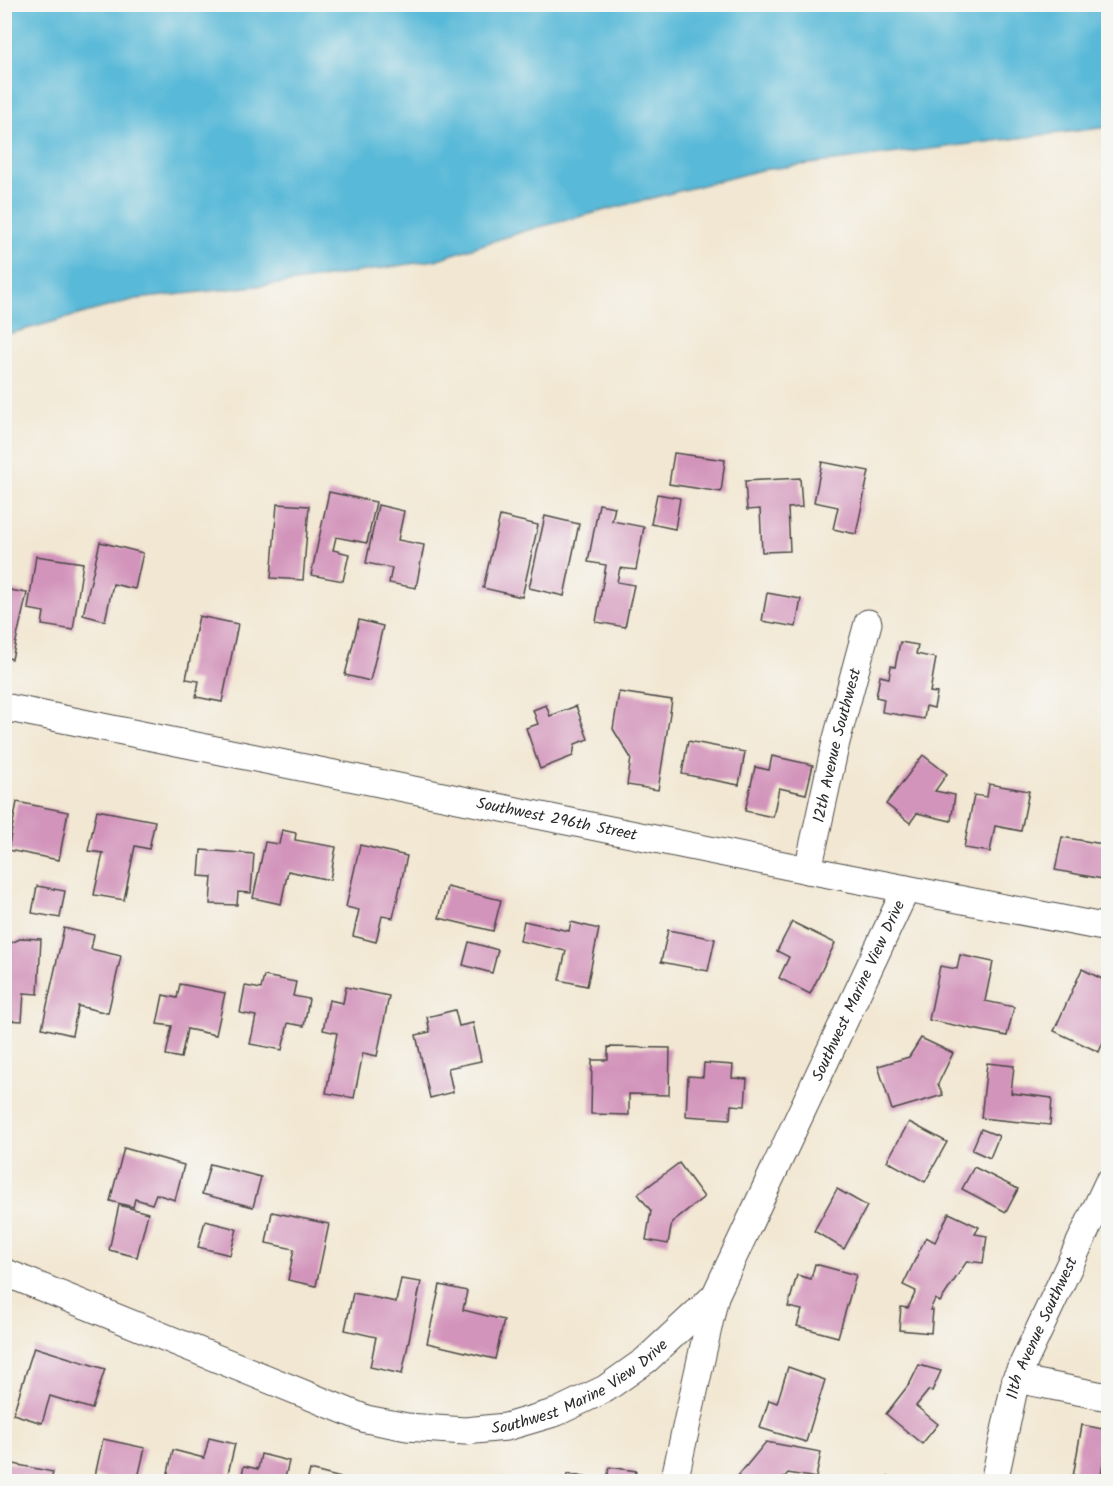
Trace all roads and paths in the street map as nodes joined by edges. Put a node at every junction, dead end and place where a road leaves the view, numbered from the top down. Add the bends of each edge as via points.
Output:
1 (868, 623) dead end
2 (4, 707) edge
3 (808, 870) junction
4 (906, 889) junction
5 (1108, 928) edge
6 (1108, 1183) edge
7 (4, 1272) edge
8 (715, 1296) junction
9 (1016, 1379) junction
10 (1108, 1397) edge
11 (674, 1482) edge
12 (994, 1482) edge

1 - 3 street, 12th Avenue Southwest via 836,742
2 - 3 street, Southwest 296th Street
3 - 4 street, Southwest 296th Street
4 - 5 street, Southwest 296th Street
4 - 8 street, Southwest Marine View Drive
6 - 9 street, 11th Avenue Southwest
7 - 8 street, Southwest Marine View Drive via 366,1419 465,1431 506,1427 557,1412 606,1389 646,1360
8 - 11 street
9 - 10 street
9 - 12 street, 11th Avenue Southwest

